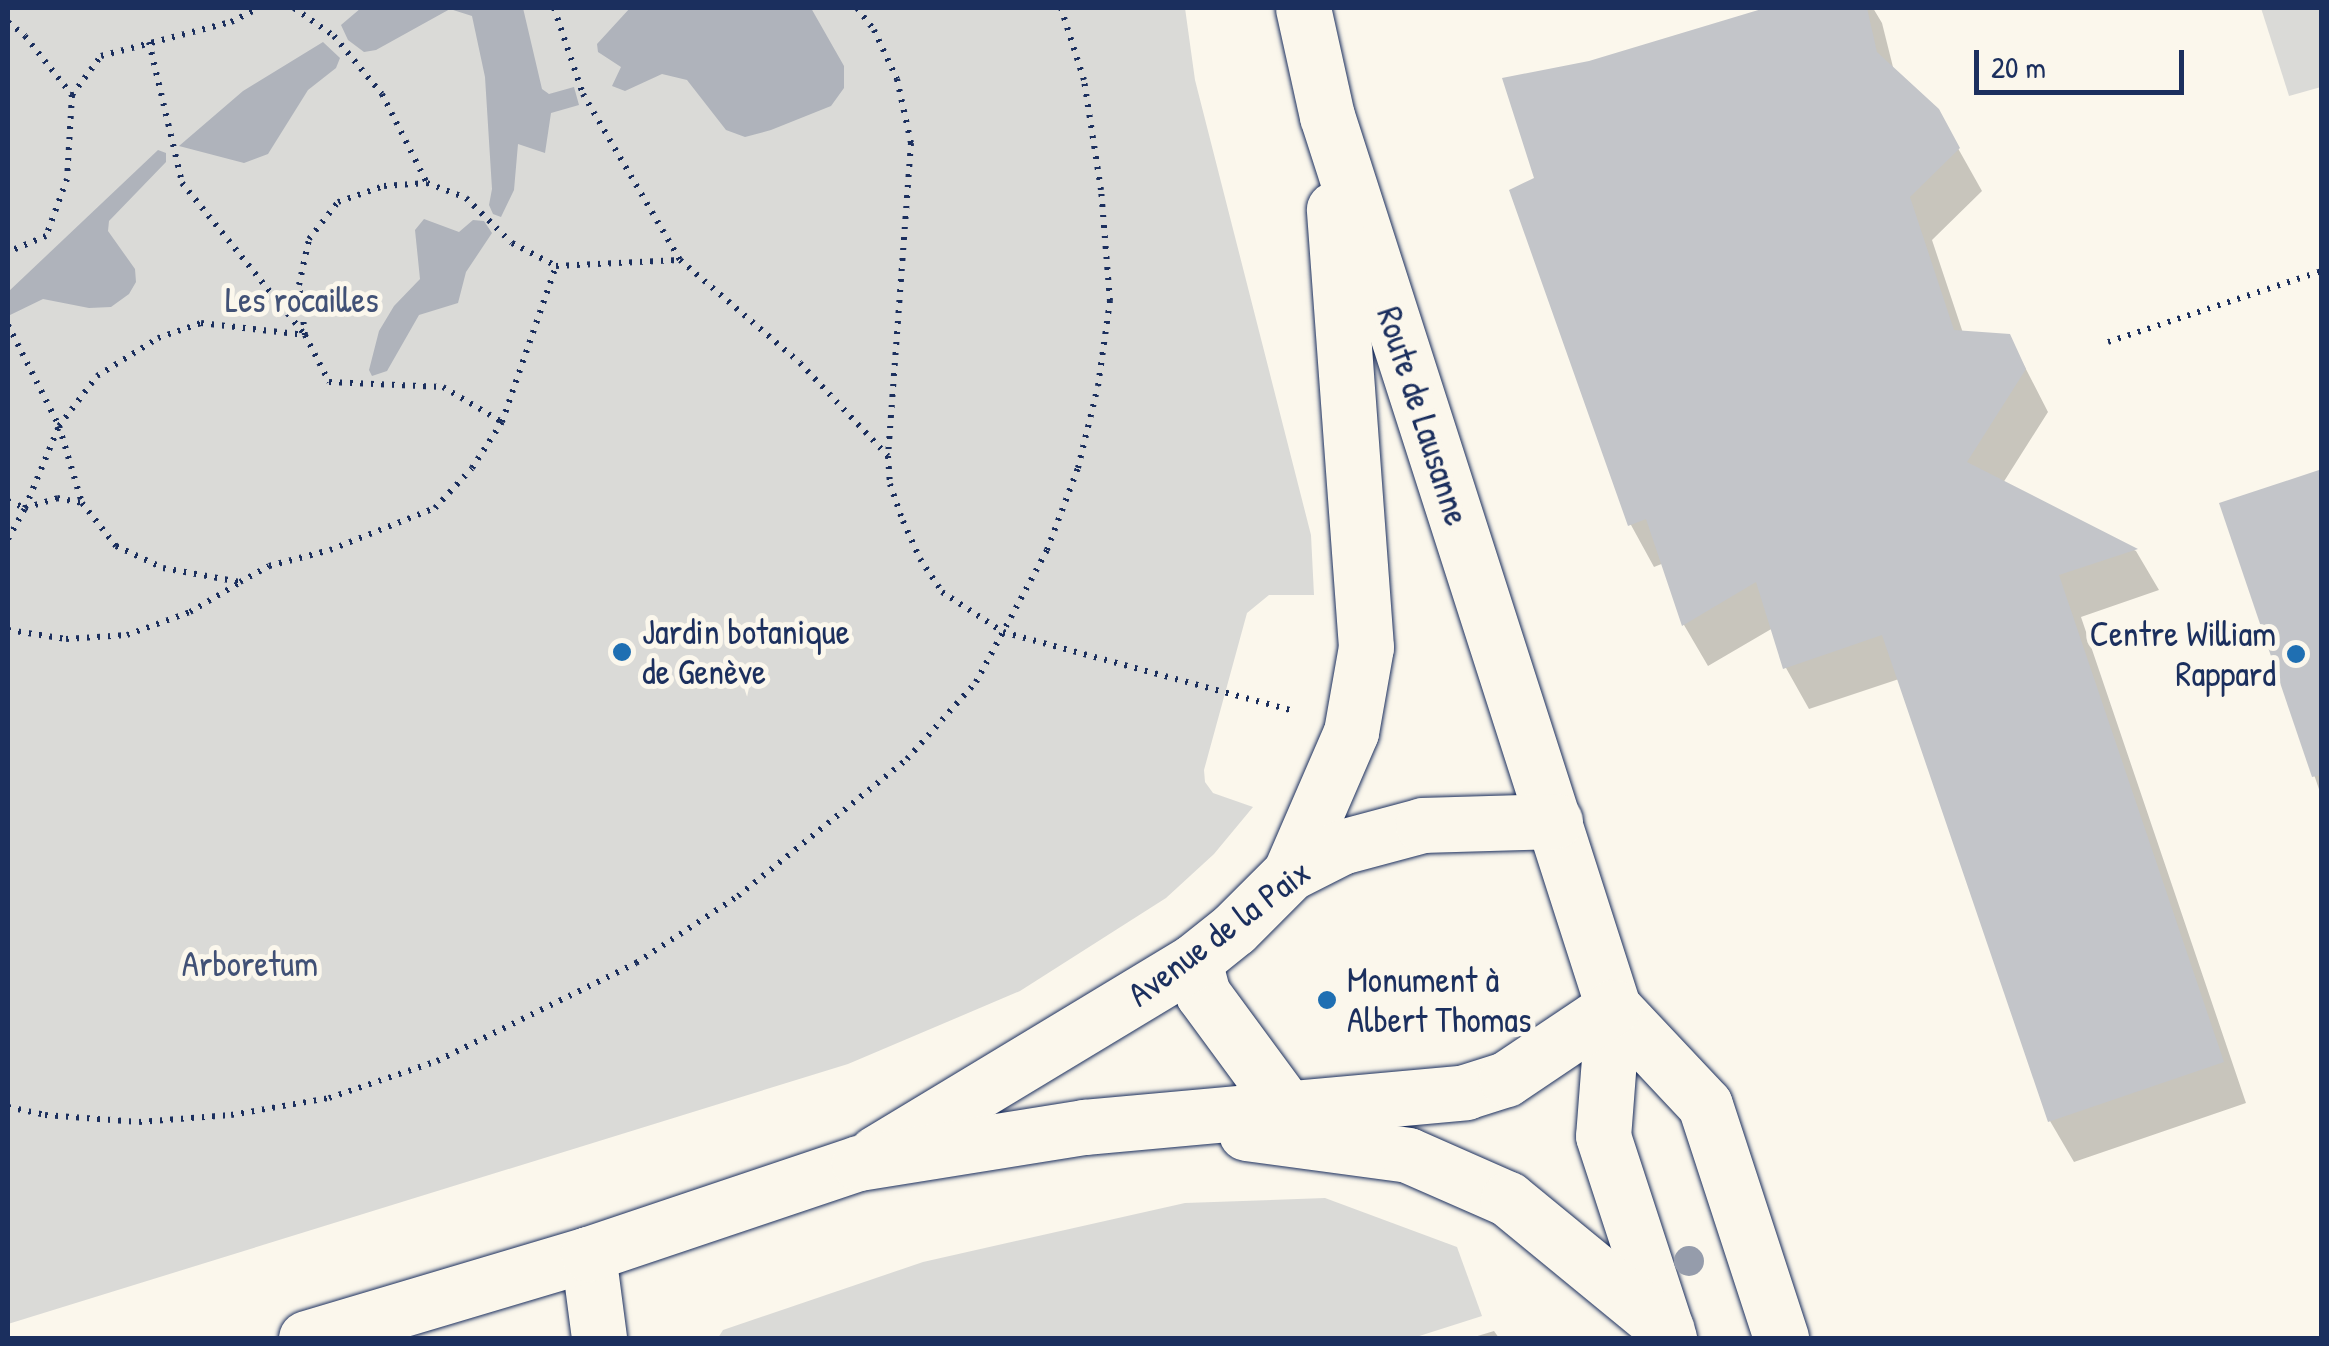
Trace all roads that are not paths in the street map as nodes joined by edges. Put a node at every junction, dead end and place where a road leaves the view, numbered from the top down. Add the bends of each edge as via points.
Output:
1 (1303, 8) edge
2 (1327, 116) junction
3 (1556, 821) junction
4 (1290, 874) junction
5 (1194, 961) junction
6 (1613, 1006) junction
7 (1286, 1107) junction
8 (1151, 1120) junction
9 (859, 1163) junction
10 (588, 1254) junction
11 (1667, 1334) edge
12 (306, 1338) edge
13 (599, 1338) edge
14 (1781, 1338) edge

1 - 2 main road, Route de Lausanne
2 - 3 main road, Route de Lausanne
2 - 4 main road via 1366,647 1351,732
3 - 4 main road, Avenue de la Paix via 1423,826 1340,846
3 - 6 main road, Route de Lausanne
4 - 5 main road, Avenue de la Paix
5 - 7 main road via 1203,994
5 - 9 main road, Avenue de la Paix
6 - 7 main road, Avenue de la Paix via 1506,1079
6 - 11 main road via 1602,1136
6 - 14 main road via 1705,1105
7 - 8 main road, Avenue de la Paix
8 - 9 main road, Avenue de la Paix
8 - 11 main road via 1408,1155 1508,1199
9 - 10 main road, Avenue de la Paix
10 - 12 main road, Avenue de la Paix
10 - 13 main road

